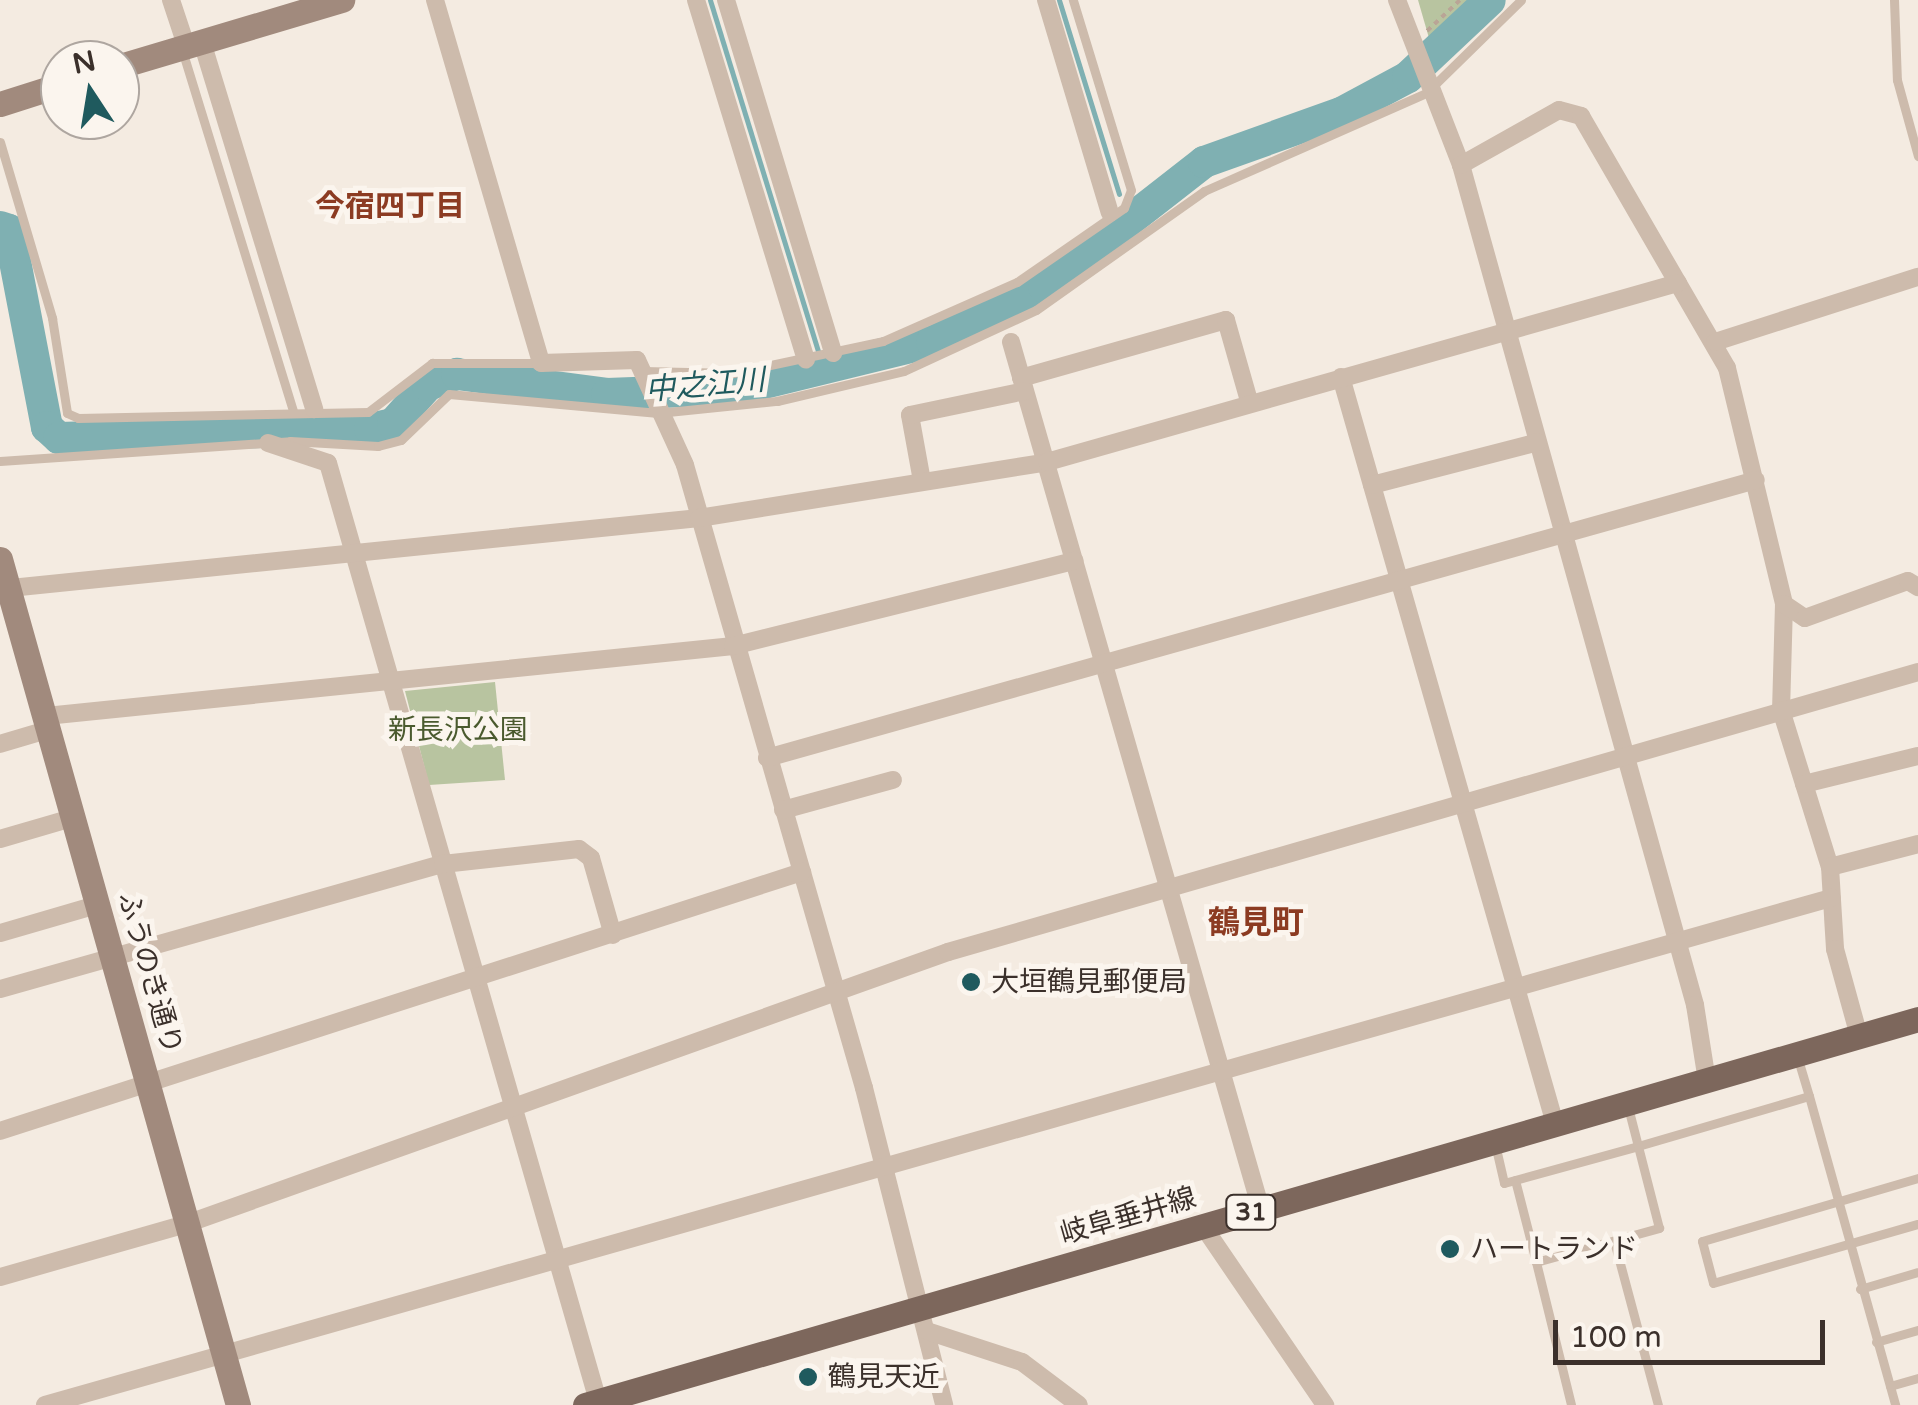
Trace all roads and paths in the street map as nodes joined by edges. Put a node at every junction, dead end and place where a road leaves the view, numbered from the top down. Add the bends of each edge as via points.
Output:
1 (171, 0) edge
2 (342, 0) edge
3 (434, 0) edge
4 (696, 0) edge
5 (726, 0) edge
6 (1046, 0) edge
7 (1073, 0) edge
8 (1397, 0) edge
9 (1460, 0) edge
10 (1521, 0) edge
11 (1894, 0) edge
12 (307, 5) edge
13 (190, 45) junction
14 (1412, 49) junction
15 (140, 60) edge
16 (1425, 90) junction
17 (40, 91) edge
18 (0, 104) edge
19 (0, 142) edge
20 (1918, 156) edge
21 (1461, 165) junction
22 (1110, 213) junction
23 (1918, 278) edge
24 (1678, 282) junction
25 (1506, 330) junction
26 (1011, 342) dead end
27 (1715, 342) junction
28 (833, 353) junction
29 (806, 360) junction
30 (542, 363) junction
31 (641, 375) junction
32 (1341, 378) junction
33 (1023, 384) junction
34 (1250, 404) junction
35 (314, 409) junction
36 (656, 410) junction
37 (293, 411) junction
38 (1538, 442) junction
39 (268, 443) junction
40 (0, 461) edge
41 (1047, 462) junction
42 (1756, 480) junction
43 (922, 482) junction
44 (1372, 485) junction
45 (699, 518) junction
46 (1564, 532) junction
47 (354, 554) junction
48 (0, 559) edge
49 (1074, 561) junction
50 (1399, 579) junction
51 (1918, 587) edge
52 (4, 588) edge
53 (1784, 604) junction
54 (733, 646) junction
55 (1103, 664) junction
56 (1918, 672) edge
57 (388, 681) junction
58 (1781, 710) junction
59 (48, 722) junction
60 (0, 744) edge
61 (1626, 755) junction
62 (1918, 756) edge
63 (766, 758) junction
64 (894, 780) dead end
65 (1804, 784) junction
66 (1462, 798) junction
67 (783, 810) junction
68 (75, 817) junction
69 (0, 839) edge
70 (1918, 844) edge
71 (443, 864) junction
72 (1830, 867) junction
73 (802, 872) junction
74 (1168, 884) junction
75 (1831, 898) junction
76 (100, 904) junction
77 (0, 933) edge
78 (613, 935) junction
79 (1678, 942) junction
80 (115, 956) junction
81 (476, 980) junction
82 (1516, 986) junction
83 (0, 989) edge
84 (834, 990) junction
85 (1918, 1019) edge
86 (1859, 1036) junction
87 (1797, 1054) junction
88 (1220, 1071) junction
89 (1707, 1081) junction
90 (151, 1087) junction
91 (1809, 1096) junction
92 (511, 1104) junction
93 (1628, 1104) junction
94 (1555, 1124) junction
95 (0, 1131) edge
96 (1494, 1141) junction
97 (1638, 1146) junction
98 (885, 1167) junction
99 (1918, 1178) edge
100 (1515, 1180) junction
101 (1834, 1202) junction
102 (1260, 1209) junction
103 (188, 1222) junction
104 (1918, 1224) edge
105 (1202, 1226) junction
106 (1614, 1241) junction
107 (1847, 1245) junction
108 (1536, 1262) junction
109 (556, 1263) junction
110 (1918, 1272) edge
111 (0, 1277) edge
112 (1860, 1289) junction
113 (924, 1319) junction
114 (1918, 1330) edge
115 (1876, 1342) junction
116 (224, 1357) junction
117 (1918, 1378) edge
118 (1890, 1386) junction
119 (602, 1402) edge
120 (45, 1405) edge
121 (238, 1405) edge
122 (944, 1405) edge
123 (1079, 1405) edge
124 (1326, 1405) edge
125 (1571, 1405) edge
126 (1658, 1405) edge
127 (1895, 1405) edge

1 - 13 street
2 - 12 street
3 - 30 street
4 - 29 street
5 - 28 street
6 - 22 street
7 - 22 lane via 1133,201
8 - 14 street
9 - 14 path
10 - 16 lane
11 - 20 lane via 1896,80
12 - 13 street
13 - 15 street
13 - 35 street
13 - 37 lane
14 - 16 street
16 - 21 street
16 - 36 lane via 1204,190 1036,310 964,347 777,401
17 - 18 street
19 - 37 lane via 52,318 67,413 98,421
21 - 24 street via 1559,110 1581,116
21 - 25 street
22 - 28 lane via 1074,246 976,304
23 - 27 street
24 - 25 street
24 - 27 street
25 - 32 street
25 - 38 street
26 - 33 street
27 - 42 street
28 - 29 lane
29 - 31 lane via 733,373
30 - 31 street via 637,360
30 - 35 lane via 432,363 382,407
31 - 36 street
32 - 34 street
32 - 44 street
33 - 34 street via 1226,320
33 - 41 street
33 - 43 street via 910,415
34 - 41 street
35 - 37 lane
36 - 39 lane via 450,394 402,440
36 - 45 street
38 - 44 street
38 - 46 street
39 - 40 lane
39 - 47 street via 322,455
41 - 43 street
41 - 49 street
42 - 46 street
42 - 53 street
43 - 45 street
44 - 50 street
45 - 47 street
45 - 54 street
46 - 50 street
46 - 61 street
47 - 52 street
47 - 57 street
48 - 52 street, ふうのき通り
49 - 54 street
49 - 55 street
50 - 55 street
50 - 66 street
51 - 53 street via 1908,580 1805,618
52 - 59 street, ふうのき通り
53 - 58 street
54 - 57 street
54 - 63 street
55 - 63 street
55 - 74 street
56 - 58 street
57 - 59 street
57 - 71 street
58 - 61 street
58 - 65 street
59 - 60 street
59 - 68 street, ふうのき通り
61 - 66 street
61 - 79 street
62 - 65 street
63 - 67 street
64 - 67 street
65 - 72 street
66 - 74 street
66 - 82 street
67 - 73 street
68 - 69 street
68 - 76 street, ふうのき通り
70 - 72 street
71 - 78 street via 579,849 591,858
71 - 80 street
71 - 81 street
72 - 75 street
73 - 78 street
73 - 84 street
74 - 84 street
74 - 88 street
75 - 79 street
75 - 86 street
76 - 77 street
76 - 80 street, ふうのき通り
78 - 81 street
79 - 82 street
79 - 89 street
80 - 83 street
80 - 90 street, ふうのき通り
81 - 90 street
81 - 92 street
82 - 88 street
82 - 94 street
84 - 92 street
84 - 98 street
85 - 86 main road, 岐阜垂井線 / 31
86 - 87 main road, 岐阜垂井線 / 31
87 - 89 main road, 岐阜垂井線 / 31
87 - 91 lane
88 - 98 street
88 - 102 street
89 - 93 main road, 岐阜垂井線 / 31
90 - 95 street
90 - 103 street, ふうのき通り
91 - 97 lane
91 - 101 lane
92 - 103 street
92 - 109 street
93 - 94 main road, 岐阜垂井線 / 31
93 - 97 lane
94 - 96 main road, 岐阜垂井線 / 31
96 - 100 lane via 1504,1183
96 - 102 main road, 岐阜垂井線 / 31
97 - 100 lane
97 - 106 lane via 1659,1228
98 - 109 street
98 - 113 street
99 - 101 lane
100 - 108 lane
101 - 107 lane
101 - 107 lane via 1702,1241 1713,1284
102 - 105 main road, 岐阜垂井線 / 31
103 - 111 street
103 - 116 street, ふうのき通り
104 - 107 lane
105 - 113 main road, 岐阜垂井線 / 31
105 - 124 street
106 - 108 lane
106 - 126 lane
107 - 112 lane
108 - 125 lane
109 - 116 street
109 - 119 street
110 - 112 lane
112 - 115 lane
113 - 119 main road, 岐阜垂井線 / 31
113 - 122 street
113 - 123 street via 1022,1362
114 - 115 lane
115 - 118 lane
116 - 120 street
116 - 121 street, ふうのき通り
117 - 118 lane
118 - 127 lane

